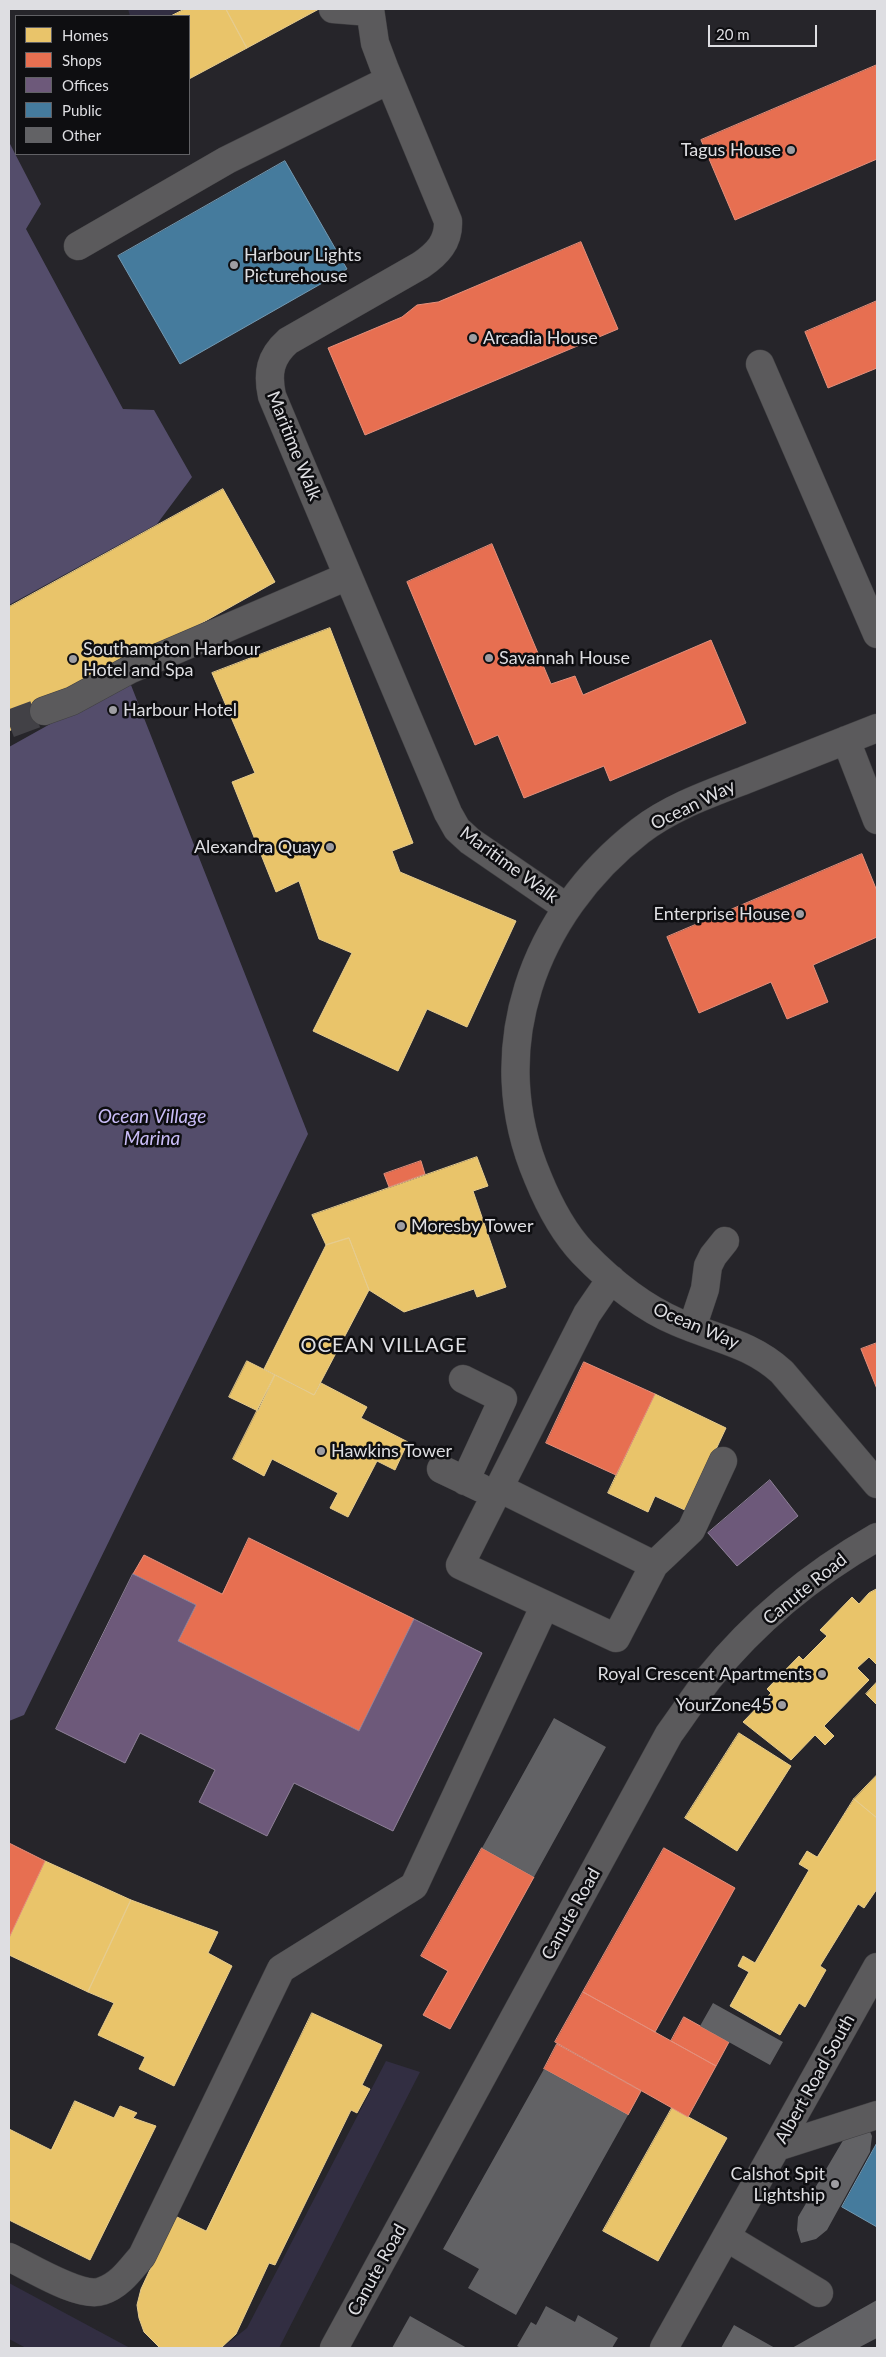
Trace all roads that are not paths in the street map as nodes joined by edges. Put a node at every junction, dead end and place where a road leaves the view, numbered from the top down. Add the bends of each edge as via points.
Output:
1 (333, 9) edge
2 (370, 10) edge
3 (389, 80) junction
4 (78, 246) dead end
5 (760, 364) dead end
6 (348, 576) junction
7 (877, 634) edge
8 (44, 711) tunnel mouth
9 (877, 728) edge
10 (846, 740) junction
11 (877, 820) edge
12 (566, 907) junction
13 (726, 1241) dead end
14 (611, 1279) junction
15 (692, 1328) junction
16 (463, 1379) dead end
17 (723, 1461) dead end
18 (441, 1469) dead end
19 (465, 1481) junction
20 (877, 1484) edge
21 (498, 1491) junction
22 (877, 1537) edge
23 (654, 1565) junction
24 (545, 1605) junction
25 (875, 1980) edge
26 (877, 2115) edge
27 (776, 2147) junction
28 (726, 2237) junction
29 (9, 2257) edge
30 (819, 2293) dead end
31 (334, 2348) edge
32 (664, 2348) edge

1 - 2 street
2 - 3 street, Maritime Walk via 376,44
3 - 4 street via 227,160
3 - 6 street, Maritime Walk via 445,211 446,239 421,265 288,341 279,349 269,370 272,396
5 - 7 street
6 - 8 street via 129,670 72,701
6 - 12 street, Maritime Walk via 457,829
9 - 10 street, Ocean Way
10 - 11 street
10 - 12 street, Ocean Way via 664,814 640,830 596,870
12 - 14 street, Ocean Way via 540,952 524,1000 516,1055 518,1114 533,1168 556,1216 583,1253
13 - 15 street via 708,1266 705,1289
14 - 15 street, Ocean Way via 656,1312
14 - 21 street via 587,1314
15 - 20 street, Ocean Way via 742,1345 782,1372
16 - 19 street via 503,1399
17 - 23 street via 690,1530
18 - 19 street
19 - 21 street
21 - 23 street
21 - 24 street via 460,1565
22 - 31 street, Canute Road via 798,1590 755,1630 710,1678 670,1734
23 - 24 street via 616,1638
24 - 29 street via 414,1886 281,1969 142,2256 122,2280 101,2292 83,2292
25 - 27 street, Albert Road South
26 - 27 street
27 - 28 street, Albert Road South
28 - 30 street
28 - 32 street, Albert Road South

